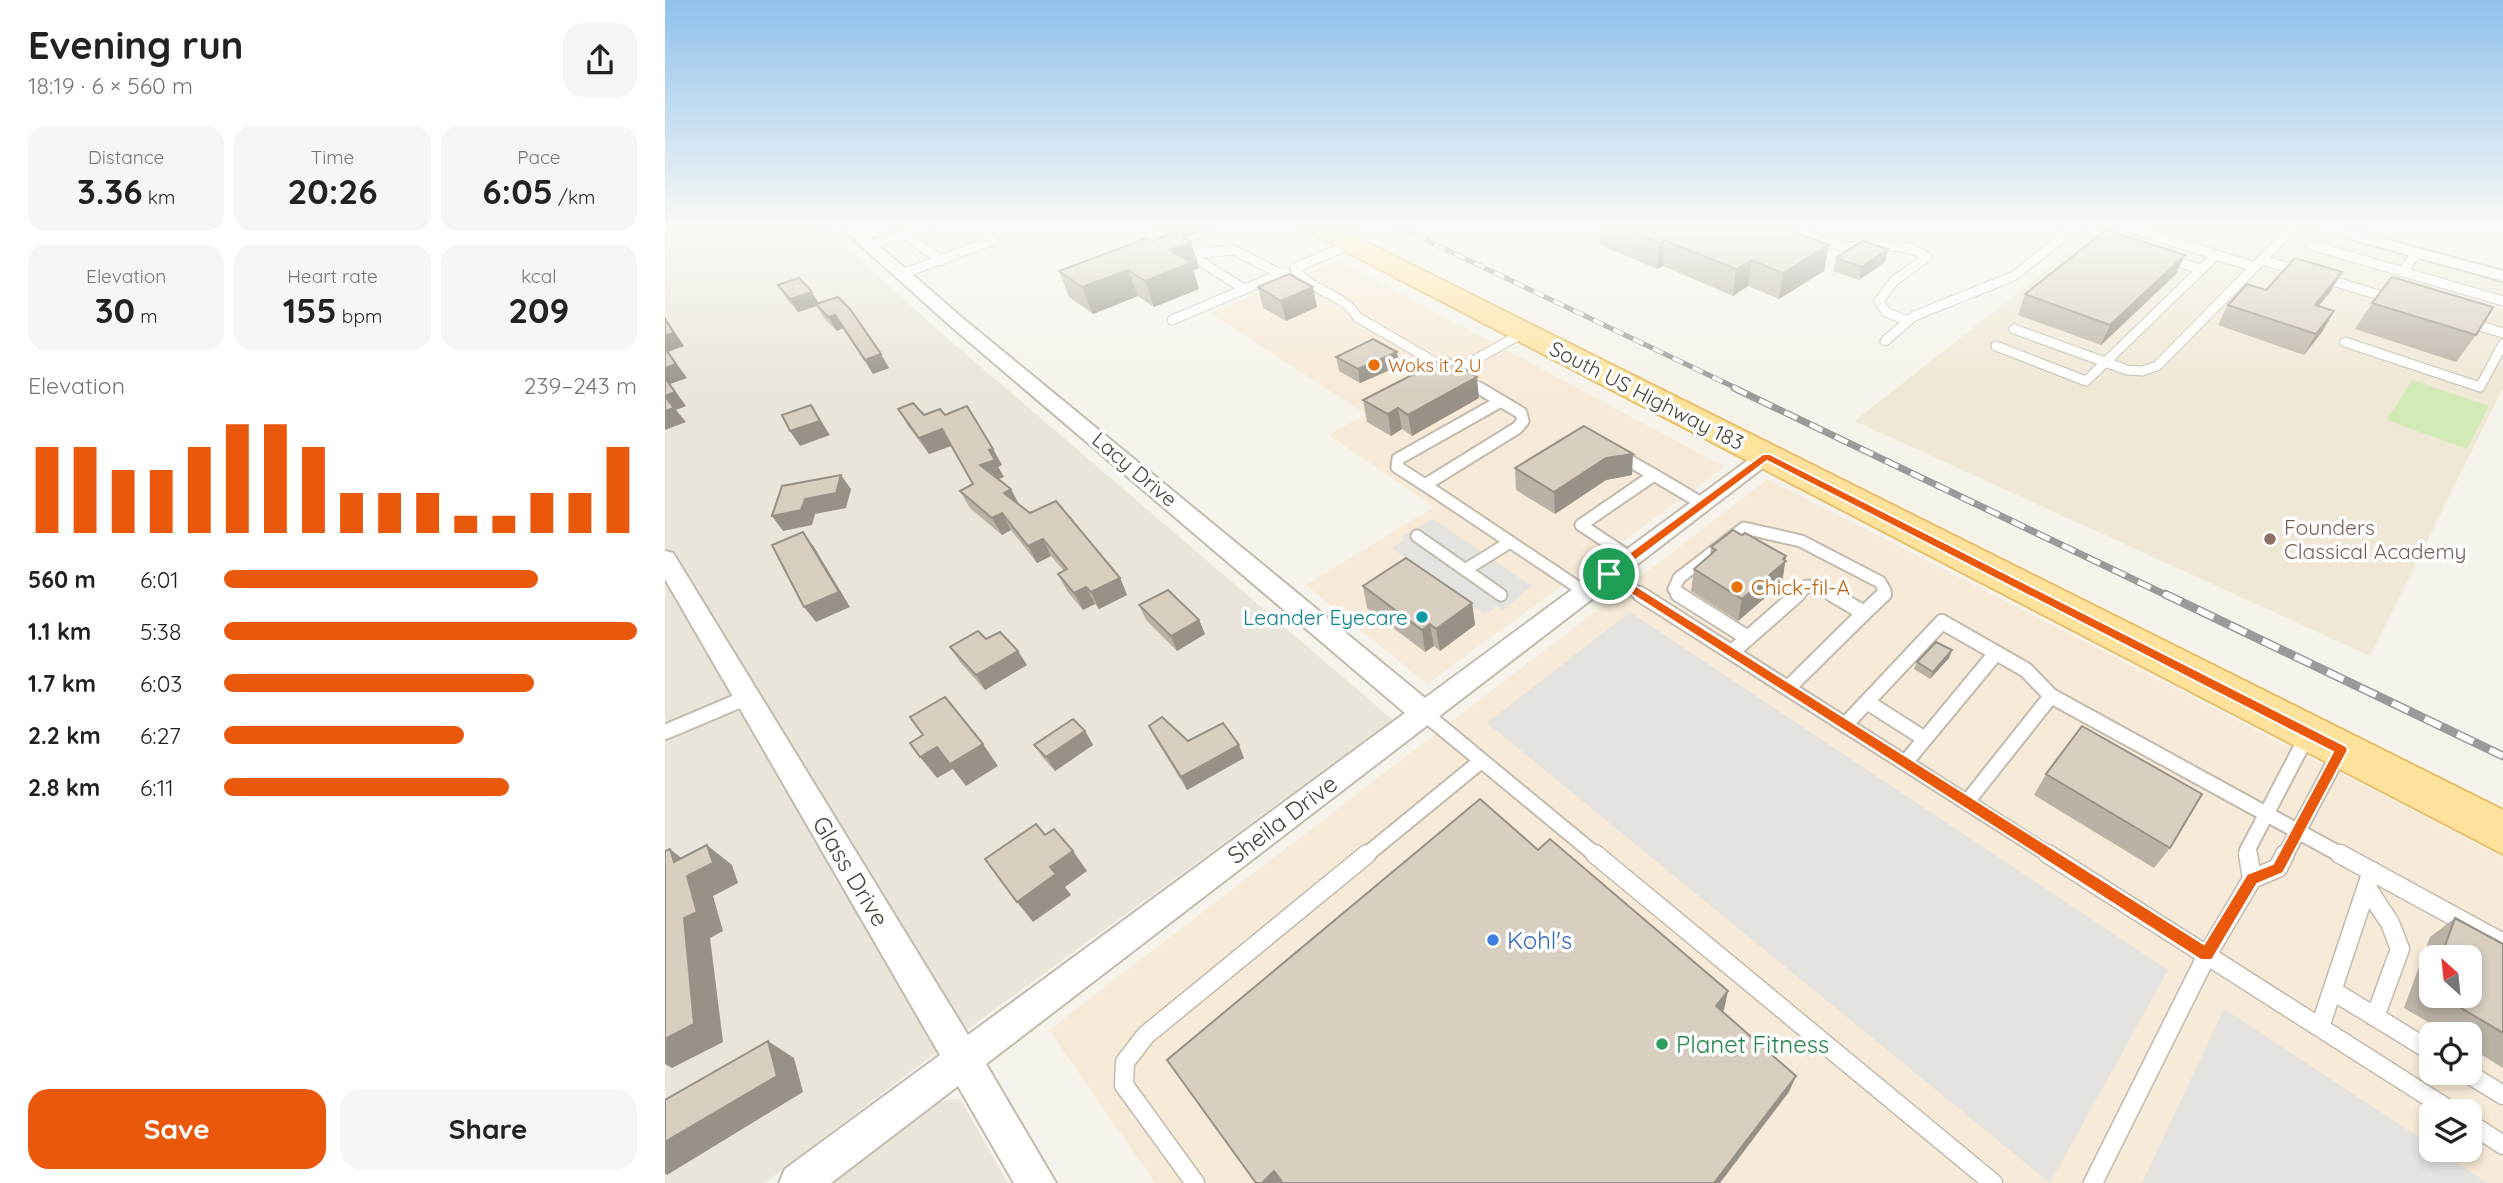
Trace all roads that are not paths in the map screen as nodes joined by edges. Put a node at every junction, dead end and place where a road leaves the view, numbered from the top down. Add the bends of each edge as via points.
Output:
1 (909, 280) edge
2 (1229, 280) edge
3 (1265, 280) edge
4 (1306, 280) edge
5 (1423, 280) edge
6 (1893, 280) edge
7 (2004, 280) edge
8 (2190, 280) edge
9 (2241, 280) edge
10 (2322, 280) edge
11 (2431, 280) edge
12 (1244, 289) junction
13 (2396, 300) edge
14 (2503, 301) edge
15 (1171, 320) dead end
16 (1909, 321) junction
17 (2463, 321) edge
18 (2014, 329) dead end
19 (1525, 332) junction
20 (2503, 333) edge
21 (1885, 341) dead end
22 (2345, 342) dead end
23 (2503, 344) edge
24 (1996, 346) dead end
25 (2106, 362) junction
26 (1453, 372) junction
27 (1501, 401) junction
28 (1609, 449) edge
29 (1766, 457) junction
30 (1654, 475) junction
31 (1425, 485) junction
32 (1703, 504) junction
33 (1417, 536) dead end
34 (1510, 542) junction
35 (665, 559) edge
36 (1620, 566) junction
37 (1465, 570) junction
38 (1585, 592) junction
39 (1501, 595) dead end
40 (1864, 613) junction
41 (1748, 638) junction
42 (1732, 652) junction
43 (1996, 653) junction
44 (1788, 688) junction
45 (2051, 696) junction
46 (748, 697) junction
47 (1867, 702) junction
48 (1424, 713) junction
49 (1845, 724) junction
50 (665, 732) edge
51 (2308, 733) junction
52 (1925, 739) junction
53 (2341, 750) junction
54 (1481, 761) junction
55 (1905, 763) junction
56 (1967, 802) junction
57 (2266, 816) junction
58 (2297, 832) junction
59 (2503, 833) edge
60 (2252, 879) junction
61 (2370, 880) junction
62 (2503, 943) edge
63 (2207, 954) junction
64 (2333, 991) junction
65 (2375, 1017) junction
66 (2320, 1027) junction
67 (2419, 1044) edge
68 (963, 1059) junction
69 (2482, 1082) edge
70 (2503, 1095) edge
71 (2432, 1099) edge
72 (2482, 1131) edge
73 (2503, 1145) edge
74 (799, 1183) edge
75 (1036, 1183) edge
76 (1195, 1183) edge
77 (1993, 1183) edge
78 (2093, 1183) edge

1 - 48 street, Lacy Drive
2 - 12 lane
3 - 12 lane
4 - 26 lane via 1350,304 1357,317
5 - 19 main road, South US Highway 183
6 - 16 lane via 1879,301 1885,313
7 - 16 lane
8 - 25 lane
9 - 25 lane via 2157,366 2127,370
10 - 13 lane
11 - 14 lane
12 - 15 lane
16 - 21 lane
17 - 20 lane
18 - 25 lane
19 - 26 lane
19 - 29 main road, South US Highway 183
22 - 23 lane via 2480,387
24 - 25 lane via 2087,381
26 - 27 lane
27 - 31 lane via 1521,412 1523,421 1517,428
27 - 31 lane via 1398,458 1397,467
28 - 30 lane
29 - 32 street, Sheila Drive
29 - 51 main road, South US Highway 183
30 - 32 lane
30 - 36 lane via 1581,525
31 - 34 lane
32 - 36 street, Sheila Drive
33 - 37 lane
34 - 37 lane
34 - 38 lane
35 - 46 street, Glass Drive
36 - 38 street, Sheila Drive
36 - 42 lane
37 - 39 lane
38 - 48 street, Sheila Drive
40 - 41 lane via 1824,589 1807,586
40 - 41 lane via 1882,598 1885,591 1880,582 1801,541 1744,528 1679,578 1674,589
40 - 44 lane
41 - 42 lane
42 - 44 lane
43 - 45 lane via 2027,670
43 - 47 lane via 1942,622
43 - 52 lane
44 - 49 lane
45 - 56 lane
45 - 57 lane
46 - 50 lane
46 - 68 street, Glass Drive
47 - 49 lane
47 - 52 lane
48 - 54 lane
48 - 68 street, Sheila Drive
49 - 55 lane
51 - 53 main road, South US Highway 183
51 - 57 lane
52 - 55 lane
53 - 58 lane
53 - 59 main road, South US Highway 183
54 - 76 lane via 1146,1035 1125,1062 1124,1085
54 - 77 lane
55 - 56 lane
56 - 63 lane
57 - 58 lane
57 - 60 lane via 2247,851
58 - 60 lane via 2278,868
58 - 61 lane
60 - 63 lane
61 - 62 lane
61 - 64 lane
61 - 65 lane via 2400,949
63 - 66 lane
63 - 78 lane
64 - 65 lane
64 - 66 lane
65 - 67 lane
66 - 71 lane
68 - 74 street, Sheila Drive
68 - 75 street, Glass Drive
69 - 70 lane
72 - 73 lane

